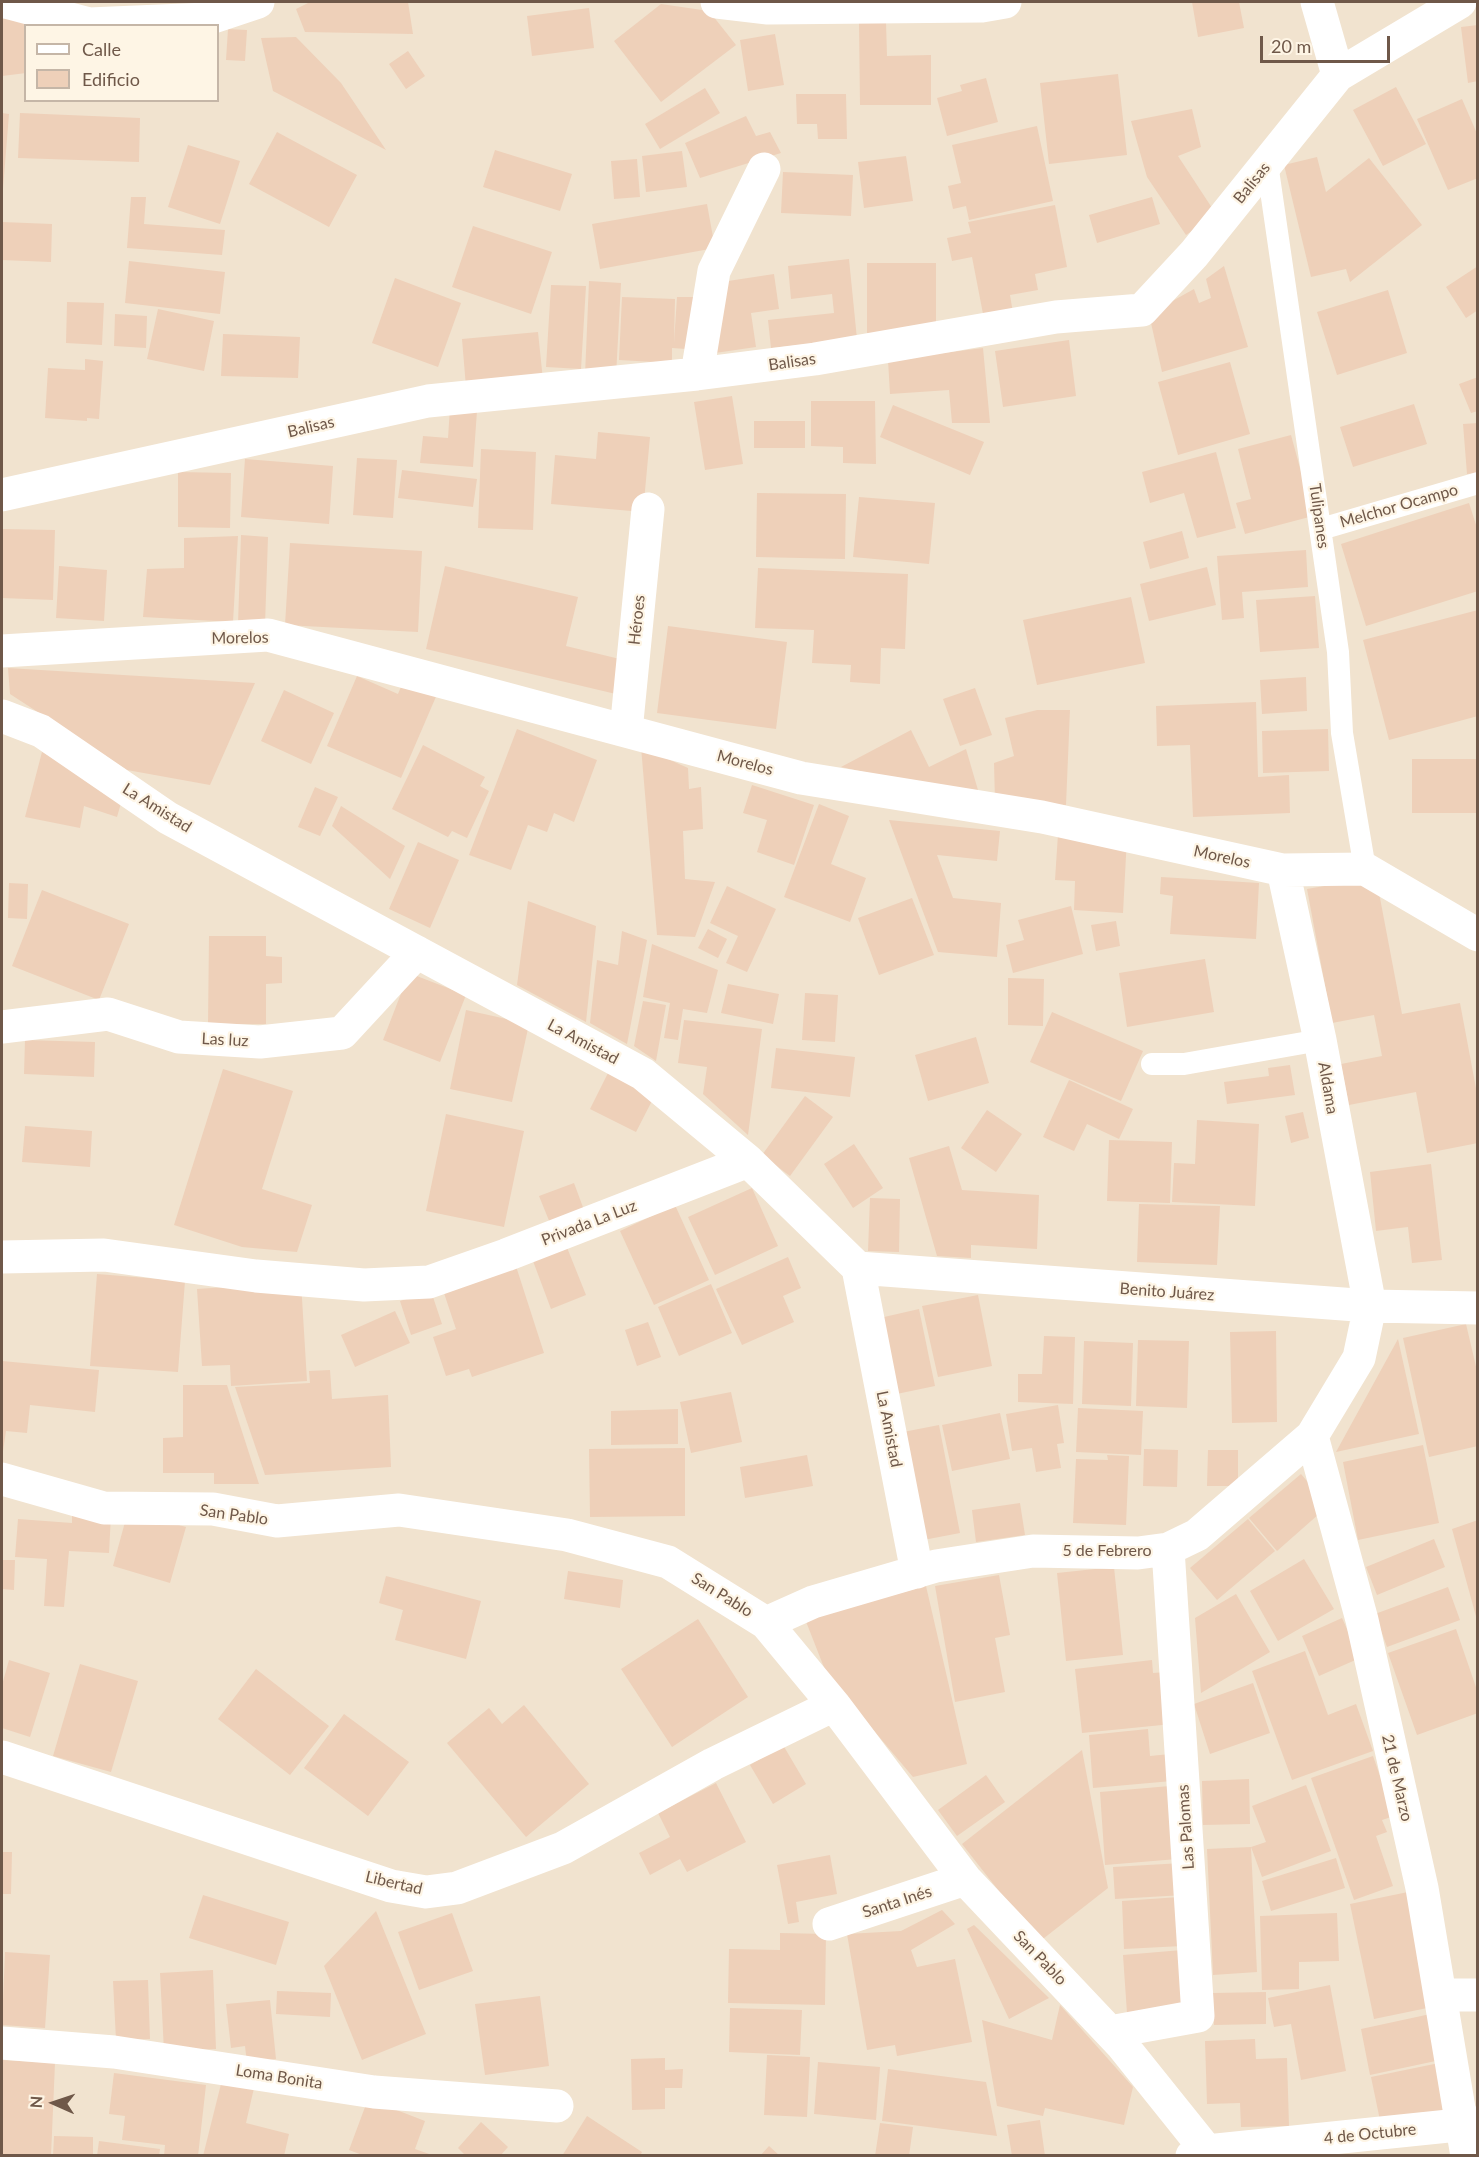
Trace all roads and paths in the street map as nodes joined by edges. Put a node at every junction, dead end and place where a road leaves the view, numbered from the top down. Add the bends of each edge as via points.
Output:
1 (6, 2) edge
2 (258, 2) edge
3 (717, 2) edge
4 (1317, 2) edge
5 (1460, 2) edge
6 (993, 4) edge
7 (1338, 75) junction
8 (1267, 163) junction
9 (764, 169) dead end
10 (697, 374) junction
11 (1478, 483) edge
12 (2, 495) edge
13 (648, 509) dead end
14 (1321, 529) junction
15 (2, 651) edge
16 (2, 716) edge
17 (626, 731) junction
18 (1365, 869) junction
19 (1283, 870) junction
20 (1478, 935) edge
21 (417, 952) junction
22 (2, 1027) edge
23 (1320, 1040) junction
24 (1152, 1064) dead end
25 (748, 1161) junction
26 (2, 1257) edge
27 (858, 1268) junction
28 (1370, 1306) junction
29 (1478, 1308) edge
30 (1312, 1436) junction
31 (2, 1479) edge
32 (1168, 1549) junction
33 (917, 1572) junction
34 (766, 1623) junction
35 (834, 1705) junction
36 (2, 1756) edge
37 (965, 1879) junction
38 (829, 1924) dead end
39 (1441, 1995) junction
40 (1478, 1995) edge
41 (1110, 2032) junction
42 (2, 2043) edge
43 (557, 2106) dead end
44 (1469, 2134) edge
45 (1200, 2153) edge

1 - 2 street via 88,24 207,19
3 - 6 street via 768,8
4 - 7 street
5 - 7 street, Balisas
7 - 8 street, Balisas
8 - 10 street, Balisas via 1194,254 1142,310 1056,317 815,359
8 - 14 lane, Tulipanes
9 - 10 street via 714,271
10 - 12 street, Balisas via 428,401
11 - 14 lane, Melchor Ocampo
13 - 17 street, Héroes
14 - 18 lane, Tulipanes via 1338,652 1342,733
15 - 17 street, Morelos via 268,635
16 - 21 street, La Amistad via 40,731 168,818
17 - 19 street, Morelos via 801,778 1042,817
18 - 19 street, Morelos
18 - 20 street
19 - 23 street, Aldama
21 - 22 street, Las luz via 342,1033 260,1042 178,1037 108,1014
21 - 25 street, La Amistad via 643,1074
23 - 24 lane via 1184,1064
23 - 28 street, Aldama
25 - 26 street, Privada La Luz via 507,1256 429,1282 364,1285 256,1276 104,1256
25 - 27 street, La Amistad
27 - 28 street, Benito Juárez
27 - 33 street, La Amistad
28 - 29 street, Benito Juárez
28 - 30 street, 5 de Febrero via 1359,1358
30 - 32 street, 5 de Febrero via 1197,1535
30 - 39 street, 21 de Marzo via 1362,1620 1422,1888
31 - 34 street, San Pablo via 104,1508 213,1509 277,1521 399,1510 567,1535 668,1562
32 - 33 street, 5 de Febrero via 1138,1553 1033,1551
32 - 41 street, Las Palomas via 1198,2016
33 - 34 street, 5 de Febrero via 813,1602
34 - 35 street, San Pablo
35 - 36 street, Libertad via 713,1764 563,1848 457,1888 426,1892 391,1886
35 - 37 street, San Pablo
37 - 38 street, Santa Inés
37 - 41 street, San Pablo
39 - 40 street
39 - 44 street, 21 de Marzo
41 - 45 street, San Pablo
42 - 43 street, Loma Bonita via 114,2052 374,2092
44 - 45 street, 4 de Octubre

